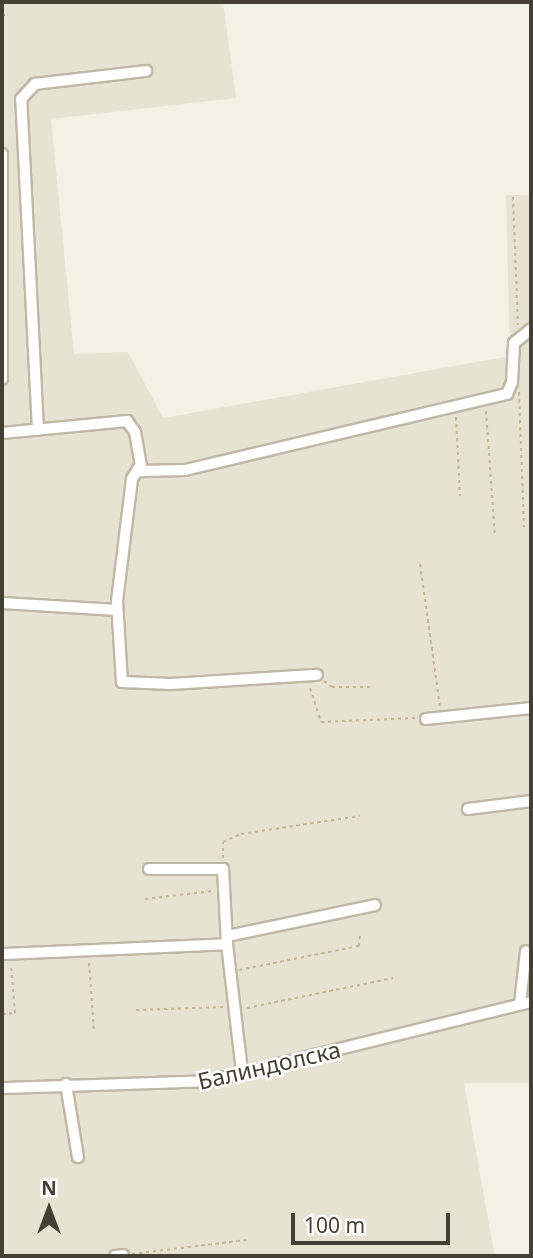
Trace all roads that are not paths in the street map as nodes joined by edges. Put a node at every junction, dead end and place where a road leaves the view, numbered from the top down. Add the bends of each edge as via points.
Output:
1 (146, 71) dead end
2 (2, 154) edge
3 (2, 194) edge
4 (526, 331) edge
5 (2, 379) edge
6 (38, 430) junction
7 (2, 433) edge
8 (140, 466) junction
9 (2, 603) edge
10 (117, 610) junction
11 (317, 675) road end
12 (531, 708) edge
13 (426, 719) road end
14 (531, 801) edge
15 (468, 809) dead end
16 (149, 869) dead end
17 (375, 905) dead end
18 (227, 940) junction
19 (526, 951) dead end
20 (6, 954) edge
21 (526, 1003) edge
22 (242, 1072) junction
23 (66, 1084) junction
24 (2, 1088) edge
25 (78, 1157) dead end

1 - 6 street via 35,84 21,99
2 - 3 street
3 - 5 street
4 - 8 street via 512,352 512,382 507,394 185,470 148,473
6 - 7 street
6 - 8 street via 127,421 135,432
8 - 10 street via 132,480
9 - 10 street
10 - 11 street via 122,682 172,684
12 - 13 street
14 - 15 street
16 - 18 street via 223,869
17 - 18 street
18 - 20 street
18 - 22 street
19 - 21 street
21 - 22 street, Балиндолска
22 - 23 street, Балиндолска via 185,1083
23 - 24 street, Балиндолска
23 - 25 street

